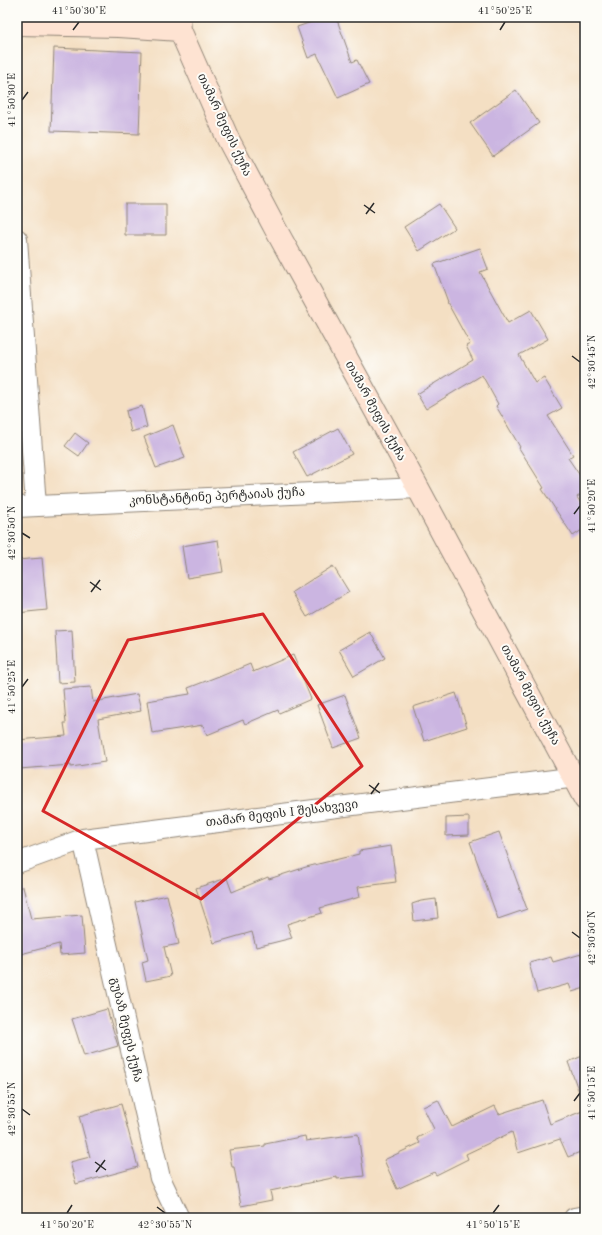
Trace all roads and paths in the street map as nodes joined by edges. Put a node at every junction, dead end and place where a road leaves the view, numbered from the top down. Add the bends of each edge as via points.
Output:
1 (17, 24) edge
2 (179, 24) edge
3 (17, 239) edge
4 (418, 488) junction
5 (26, 506) edge
6 (580, 777) edge
7 (585, 799) edge
8 (82, 839) junction
9 (17, 863) edge
10 (585, 1216) edge
11 (179, 1218) edge
12 (574, 1218) edge

1 - 2 street
2 - 4 street, თამარ მეფის ქუჩა via 236,153
3 - 5 street
4 - 5 street, კონსტანტინე პერტაიას ქუჩა
4 - 6 street, თამარ მეფის ქუჩა
6 - 7 street, თამარ მეფის ქუჩა
6 - 8 street, თამარ მეფის I შესახვევი
8 - 9 street, თამარ მეფის I შესახვევი
8 - 11 street, გუბაზ მეფეს ქუჩა via 160,1178
10 - 12 street

